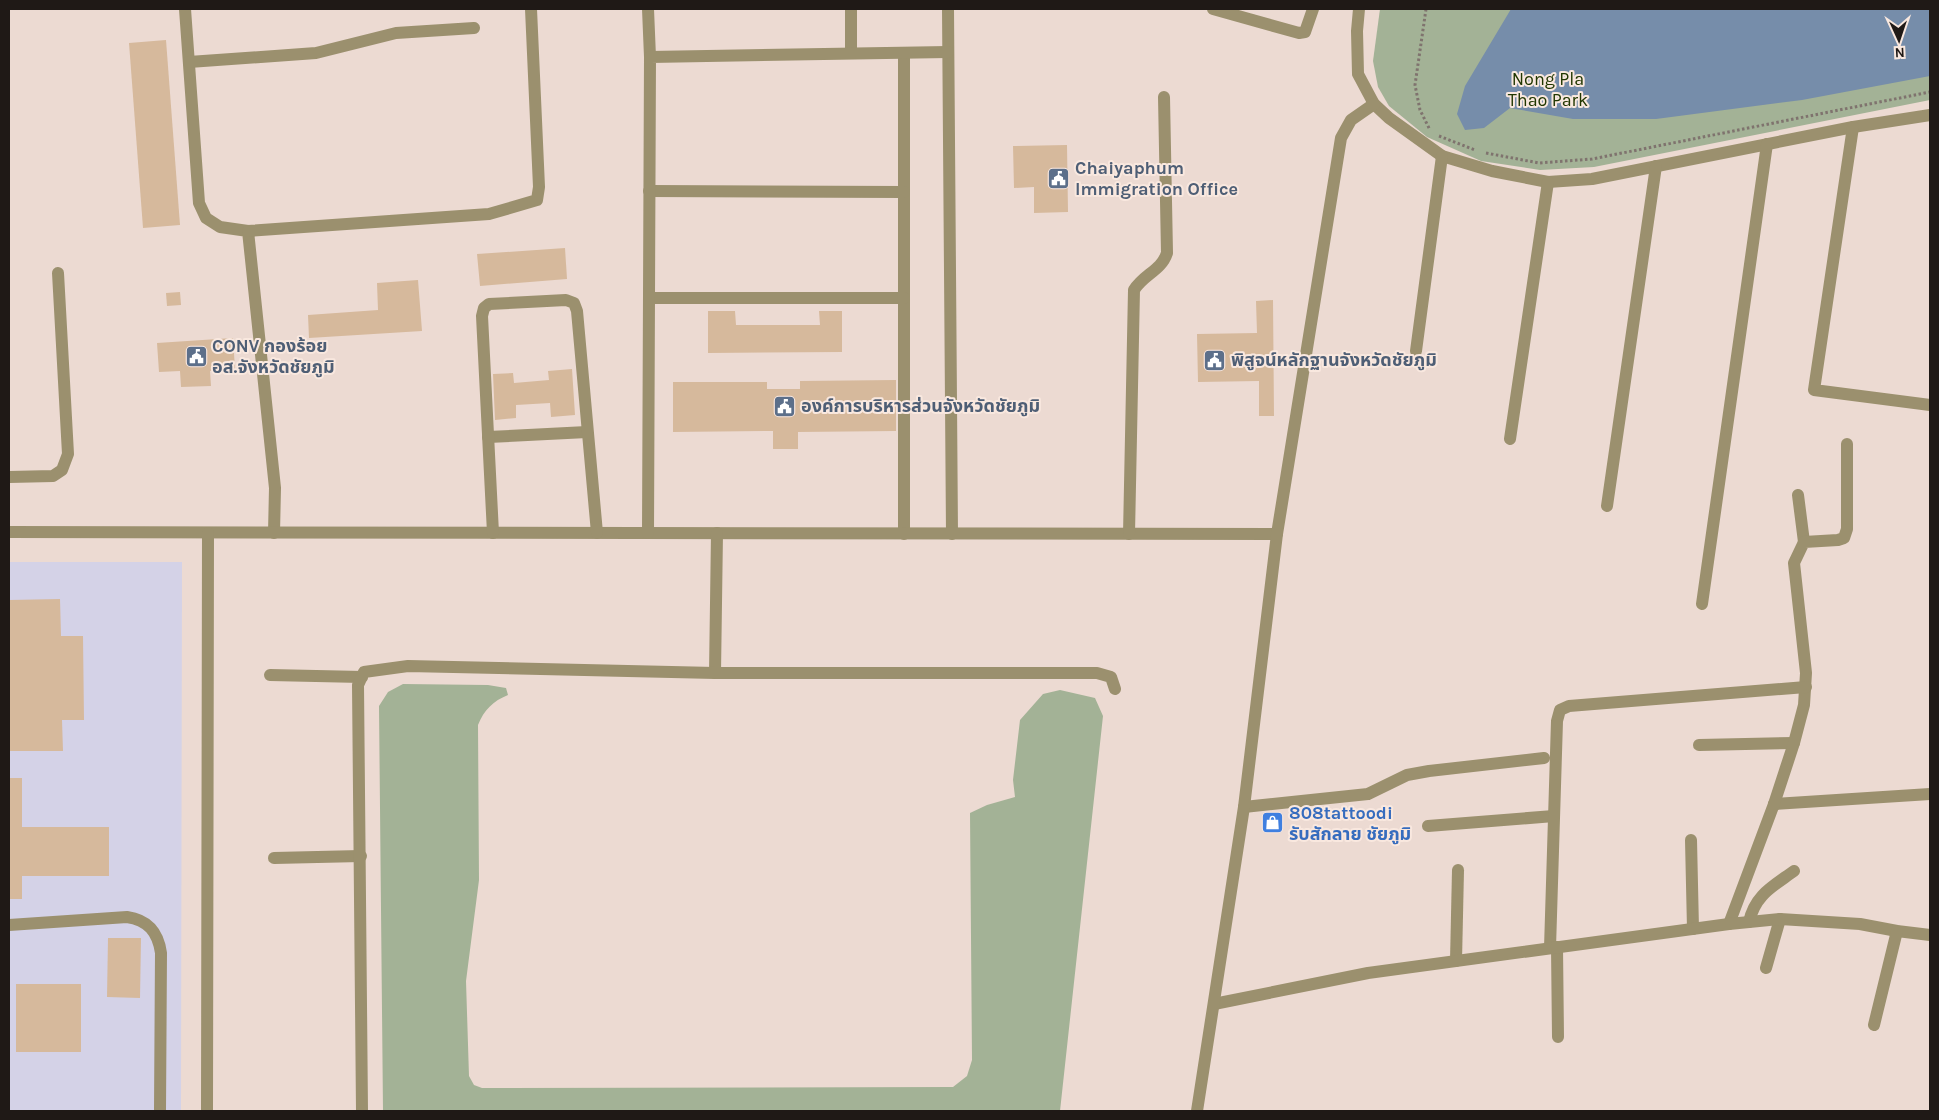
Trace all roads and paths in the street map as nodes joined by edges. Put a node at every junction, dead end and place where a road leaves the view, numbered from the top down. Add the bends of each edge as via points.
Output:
1 (185, 9) edge
2 (532, 9) edge
3 (648, 9) edge
4 (851, 9) edge
5 (948, 9) edge
6 (1213, 9) edge
7 (1313, 9) edge
8 (1359, 9) edge
9 (1426, 9) edge
10 (474, 28) dead end
11 (948, 52) junction
12 (851, 53) junction
13 (904, 53) junction
14 (650, 57) junction
15 (190, 62) junction
16 (1930, 92) edge
17 (1164, 97) dead end
18 (1374, 104) junction
19 (1930, 115) edge
20 (1853, 127) junction
21 (1767, 144) junction
22 (1442, 156) junction
23 (1656, 166) junction
24 (1548, 182) junction
25 (649, 191) junction
26 (904, 192) junction
27 (248, 231) junction
28 (58, 273) dead end
29 (649, 298) junction
30 (904, 298) junction
31 (1416, 351) dead end
32 (1930, 405) edge
33 (587, 432) junction
34 (488, 437) junction
35 (1510, 439) dead end
36 (1847, 444) dead end
37 (9, 477) edge
38 (1798, 495) dead end
39 (1607, 506) dead end
40 (9, 532) edge
41 (208, 533) junction
42 (274, 533) junction
43 (493, 533) junction
44 (597, 533) junction
45 (648, 533) junction
46 (717, 533) junction
47 (904, 534) junction
48 (952, 534) junction
49 (1129, 534) junction
50 (1277, 534) junction
51 (1804, 542) junction
52 (1702, 604) dead end
53 (715, 673) junction
54 (270, 675) dead end
55 (362, 678) junction
56 (1806, 686) junction
57 (1116, 689) dead end
58 (1794, 743) junction
59 (1699, 745) dead end
60 (1544, 758) dead end
61 (1930, 794) edge
62 (1774, 804) junction
63 (1244, 806) junction
64 (1554, 816) junction
65 (1428, 826) dead end
66 (1691, 840) dead end
67 (361, 856) junction
68 (274, 858) dead end
69 (1458, 870) dead end
70 (1794, 871) dead end
71 (1780, 919) junction
72 (1749, 922) junction
73 (1729, 924) junction
74 (9, 925) edge
75 (1692, 928) junction
76 (1897, 931) junction
77 (1930, 935) edge
78 (1554, 947) junction
79 (1456, 961) junction
80 (1766, 968) dead end
81 (1214, 1004) junction
82 (1874, 1025) dead end
83 (1558, 1036) dead end
84 (160, 1111) edge
85 (206, 1111) edge
86 (362, 1111) edge
87 (1197, 1111) edge

1 - 15 street
2 - 27 street via 540,187 537,200 489,214
3 - 14 street
4 - 12 street
5 - 11 street
6 - 7 street via 1299,32 1305,32
8 - 18 street via 1358,74
9 - 16 path via 1415,85 1420,110 1432,133 1481,152 1538,162 1592,159
10 - 15 street via 396,33 316,52
11 - 13 street
11 - 48 street
12 - 13 street
12 - 14 street
13 - 26 street
14 - 25 street
15 - 27 street via 200,203 206,218 220,227
17 - 49 street via 1167,253 1164,263 1138,282 1134,290
18 - 22 street
18 - 50 street via 1351,120 1340,138
19 - 20 street
20 - 21 street
20 - 32 street via 1814,390
21 - 23 street
21 - 52 street
22 - 24 street via 1492,171
22 - 31 street
23 - 24 street via 1592,179
23 - 39 street
24 - 35 street
25 - 26 street
25 - 29 street
26 - 30 street
27 - 42 street via 275,488
28 - 37 street via 68,454 62,470 53,476
29 - 30 street
29 - 45 street
30 - 47 street
33 - 34 street
33 - 34 street via 577,311 574,303 566,300 489,304 484,308
33 - 44 street
34 - 43 street
36 - 51 street via 1847,529 1844,538
38 - 51 street
40 - 41 street
41 - 42 street
41 - 85 street
42 - 43 street
43 - 44 street
44 - 45 street
45 - 46 street
46 - 47 street
46 - 53 street
47 - 48 street
48 - 49 street
49 - 50 street
50 - 63 street
51 - 56 street via 1794,563
53 - 55 street via 408,666 364,672
53 - 57 street via 1097,673 1111,677
54 - 55 street
55 - 67 street via 358,685
56 - 58 street
56 - 64 street via 1569,706 1560,710
58 - 59 street
58 - 62 street
60 - 63 street via 1407,775 1368,794
61 - 62 street
62 - 73 street
63 - 81 street
64 - 65 street
64 - 78 street
66 - 75 street
67 - 68 street
67 - 86 street
69 - 79 street
70 - 72 street via 1758,899
71 - 72 street
71 - 76 street via 1860,924
71 - 80 street
72 - 73 street
73 - 75 street
74 - 84 street via 127,917 138,919 155,932 161,953
75 - 78 street
76 - 77 street
76 - 82 street
78 - 79 street
78 - 83 street
79 - 81 street via 1368,973
81 - 87 street

